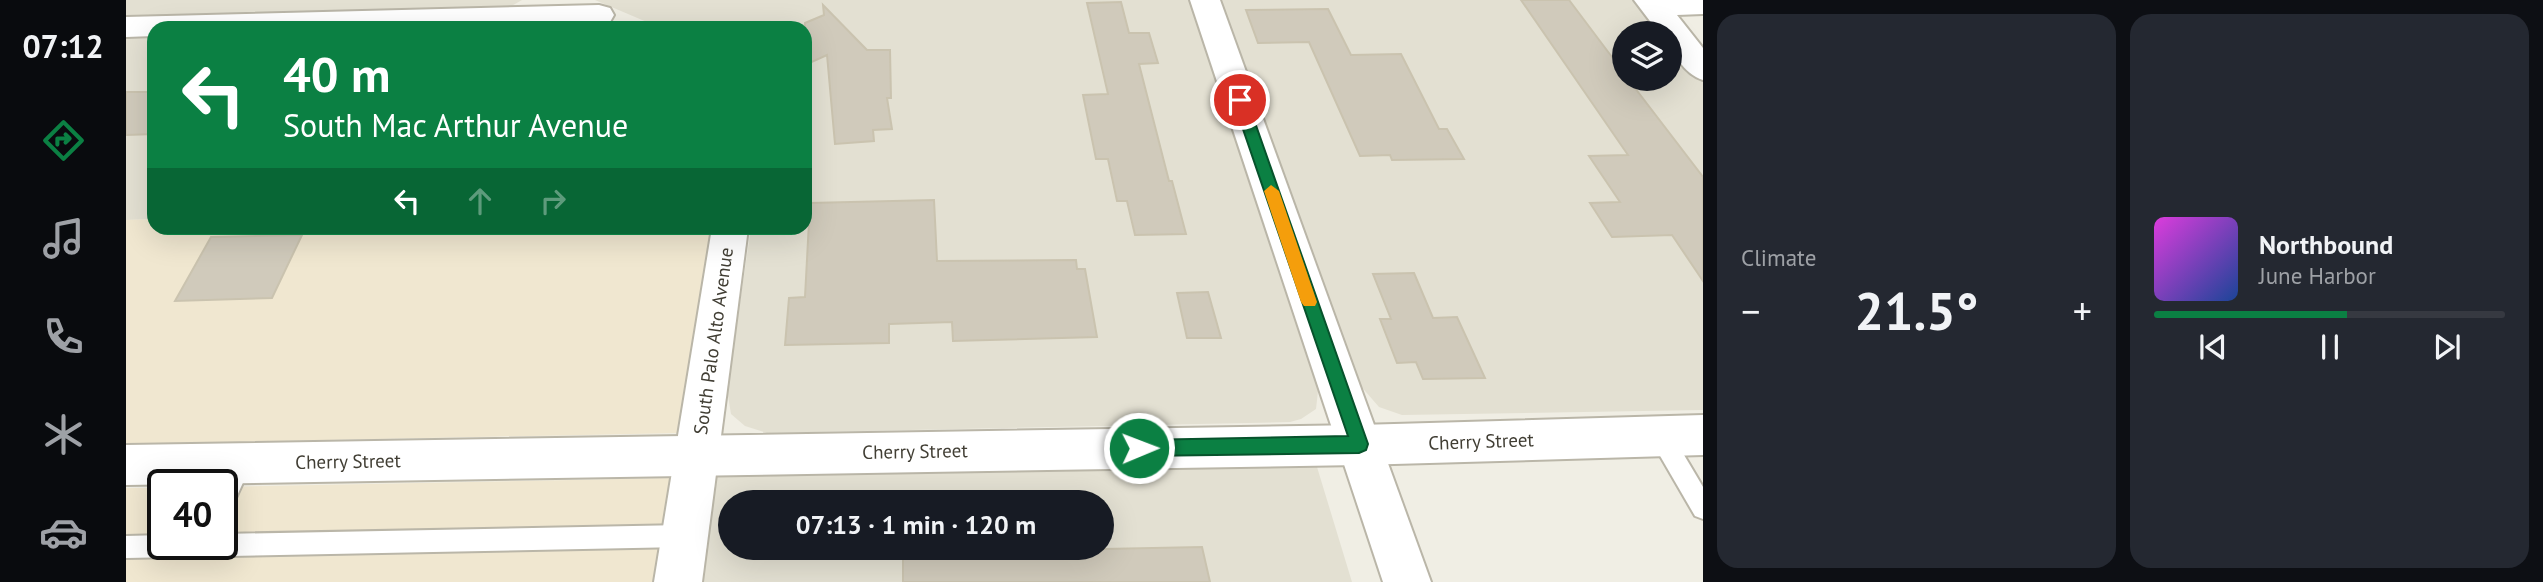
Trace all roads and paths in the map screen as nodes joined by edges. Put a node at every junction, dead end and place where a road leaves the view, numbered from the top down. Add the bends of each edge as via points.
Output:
1 (563, 0) edge
2 (1205, 0) edge
3 (1651, 3) edge
4 (1695, 8) edge
5 (598, 15) junction
6 (362, 21) edge
7 (611, 21) edge
8 (147, 26) edge
9 (126, 27) edge
10 (1703, 69) edge
11 (729, 235) edge
12 (1660, 435) junction
13 (1703, 435) edge
14 (1359, 444) junction
15 (696, 455) junction
16 (241, 463) junction
17 (126, 466) edge
18 (238, 469) edge
19 (1703, 508) edge
20 (683, 536) junction
21 (238, 544) edge
22 (147, 546) edge
23 (126, 547) edge
24 (678, 582) edge
25 (1407, 582) edge

1 - 5 street
2 - 14 street
3 - 4 street
3 - 10 street
5 - 6 street
5 - 7 street
8 - 9 street
11 - 15 street, South Palo Alto Avenue
12 - 13 street, Cherry Street
12 - 14 street, Cherry Street
12 - 19 lane
14 - 15 street, Cherry Street
14 - 25 street
15 - 16 street, Cherry Street
15 - 20 street, South Palo Alto Avenue
16 - 17 street, Cherry Street
16 - 18 lane
20 - 21 lane
20 - 24 street, South Palo Alto Avenue
22 - 23 lane

